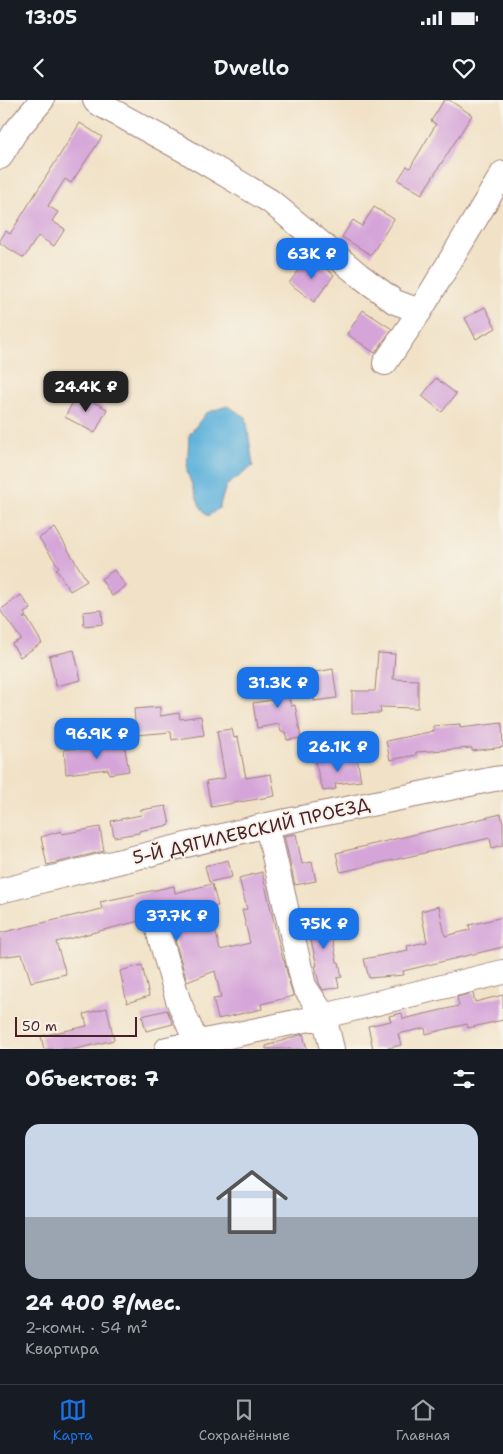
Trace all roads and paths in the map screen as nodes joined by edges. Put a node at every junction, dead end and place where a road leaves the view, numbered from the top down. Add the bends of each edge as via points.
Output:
1 (42, 100) edge
2 (94, 100) edge
3 (0, 157) edge
4 (503, 173) edge
5 (420, 311) junction
6 (385, 363) dead end
7 (503, 778) edge
8 (267, 825) junction
9 (0, 891) edge
10 (158, 930) dead end
11 (503, 972) edge
12 (324, 1016) junction
13 (197, 1046) edge
14 (167, 1049) edge
15 (332, 1049) edge

1 - 3 street via 15,132
2 - 5 street via 270,202 395,302
4 - 5 street
5 - 6 street
7 - 8 street, 5-Й ДЯГИЛЕВСКИЙ ПРОЕЗД
8 - 9 street, 5-Й ДЯГИЛЕВСКИЙ ПРОЕЗД
8 - 12 street via 304,986
10 - 13 street via 178,1000
11 - 12 street
12 - 13 street
12 - 15 street
13 - 14 street

